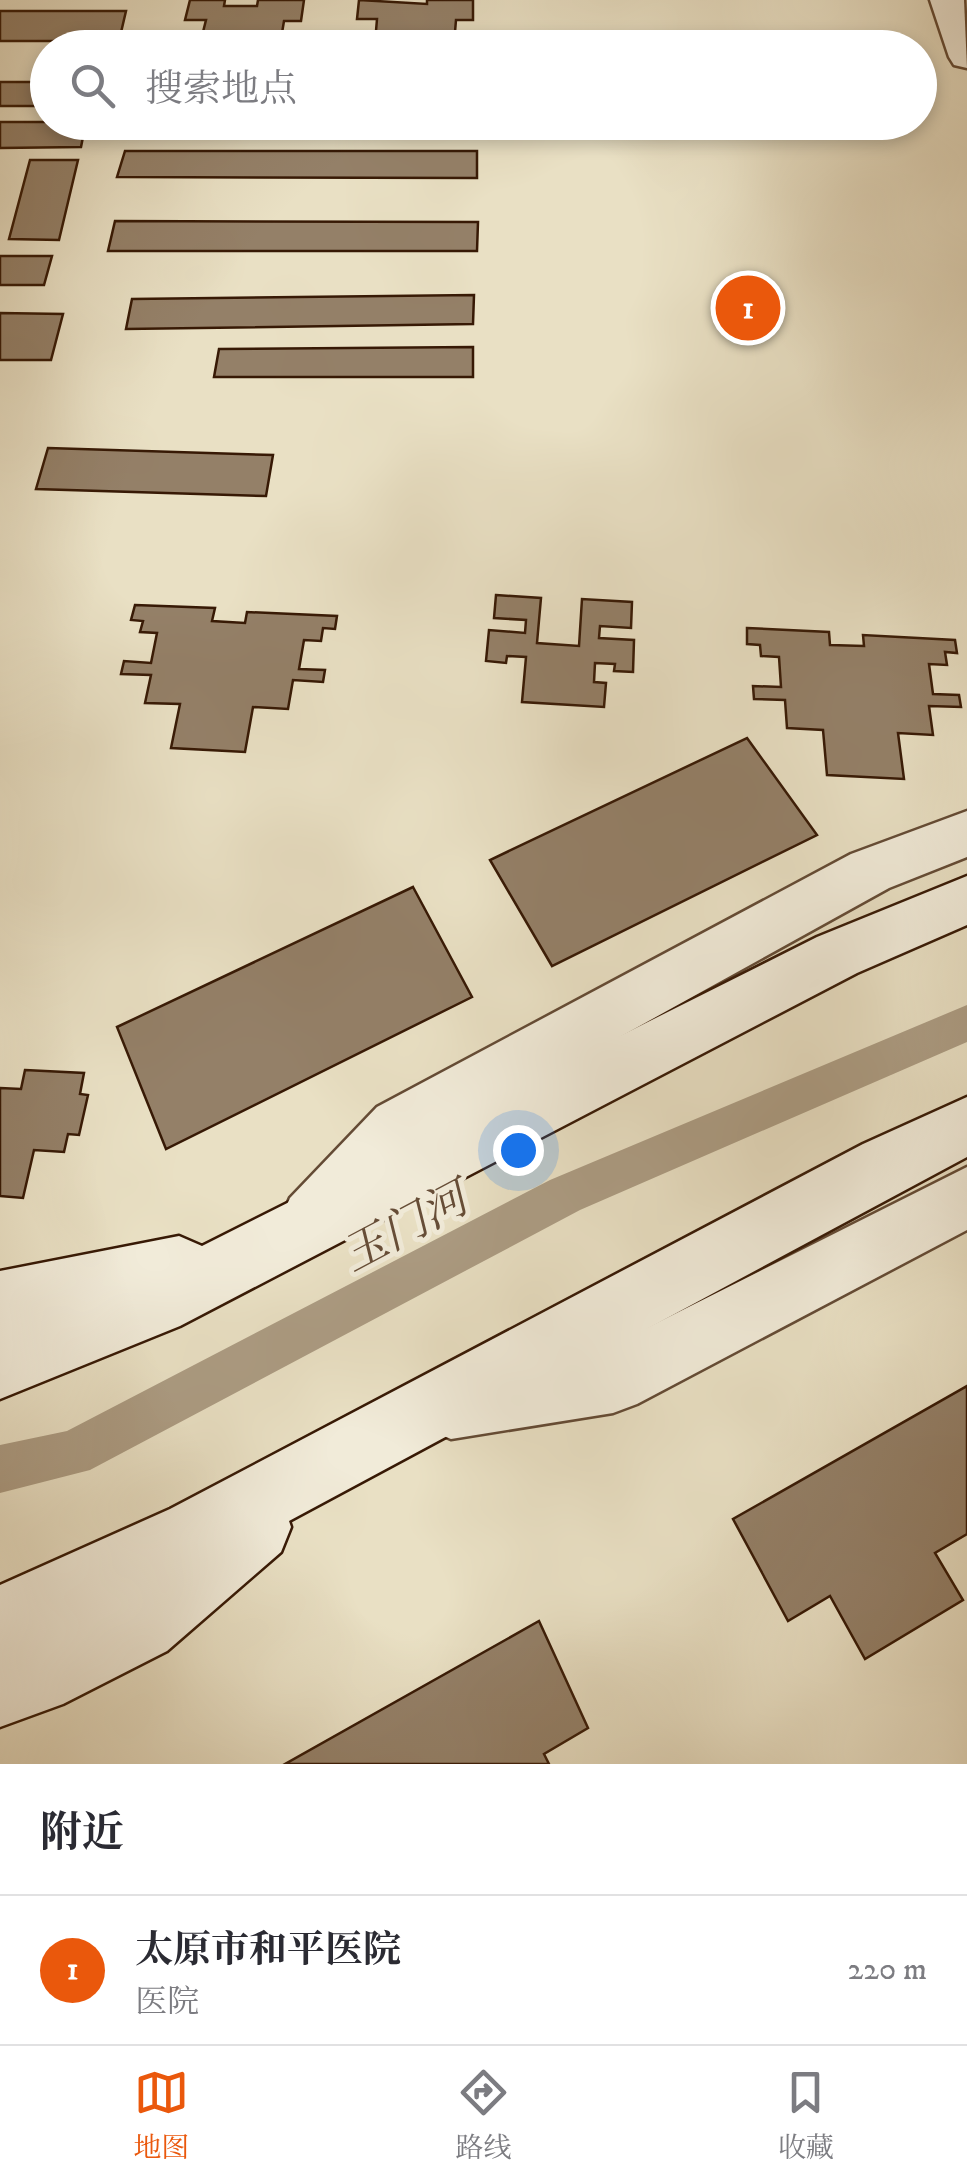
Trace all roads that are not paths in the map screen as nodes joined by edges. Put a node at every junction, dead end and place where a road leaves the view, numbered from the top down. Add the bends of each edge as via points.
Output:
1 (947, 0) edge
2 (967, 57) edge
3 (967, 834) edge
4 (967, 900) edge
5 (967, 1126) edge
6 (967, 1197) edge
7 (282, 1241) junction
8 (0, 1304) edge
9 (0, 1366) edge
10 (429, 1409) junction
11 (336, 1459) junction
12 (0, 1621) edge
13 (0, 1690) edge

1 - 2 main road
3 - 7 main road via 870,871 399,1126
4 - 7 main road via 838,955
5 - 10 main road
6 - 10 main road via 613,1380
7 - 8 main road
7 - 9 main road via 156,1303
10 - 11 main road
11 - 12 main road via 195,1534
11 - 13 main road via 141,1625

